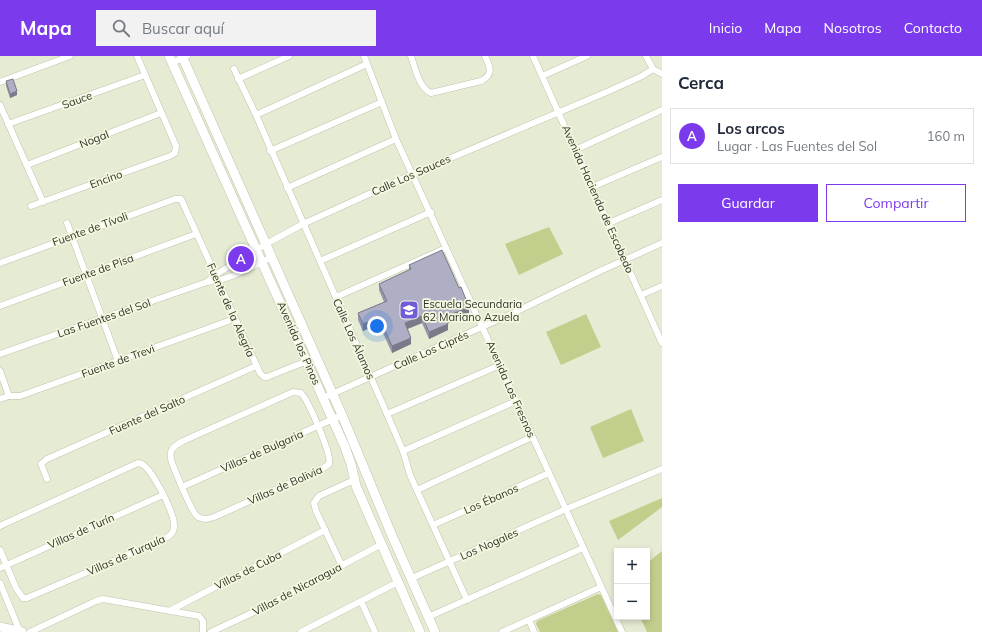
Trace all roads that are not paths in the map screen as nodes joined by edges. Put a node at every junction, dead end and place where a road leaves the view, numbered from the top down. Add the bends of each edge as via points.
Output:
1 (70, 56) edge
2 (137, 56) edge
3 (289, 56) edge
4 (364, 56) edge
5 (412, 56) edge
6 (485, 56) edge
7 (533, 56) edge
8 (588, 56) edge
9 (646, 56) edge
10 (184, 57) edge
11 (170, 59) edge
12 (368, 64) junction
13 (234, 69) dead end
14 (653, 69) junction
15 (662, 74) edge
16 (145, 75) junction
17 (542, 76) junction
18 (238, 79) junction
19 (0, 82) edge
20 (382, 102) junction
21 (0, 105) edge
22 (662, 110) edge
23 (161, 113) junction
24 (559, 113) junction
25 (256, 115) junction
26 (8, 124) junction
27 (396, 139) junction
28 (224, 150) junction
29 (575, 150) junction
30 (270, 151) junction
31 (214, 154) junction
32 (662, 157) edge
33 (27, 165) junction
34 (413, 174) junction
35 (288, 188) junction
36 (592, 188) junction
37 (181, 199) joint
38 (662, 200) edge
39 (43, 202) junction
40 (31, 206) dead end
41 (431, 212) junction
42 (67, 223) dead end
43 (609, 223) junction
44 (303, 224) junction
45 (196, 234) junction
46 (72, 236) junction
47 (662, 243) edge
48 (266, 244) junction
49 (446, 248) junction
50 (257, 249) junction
51 (272, 257) junction
52 (625, 260) junction
53 (262, 262) junction
54 (320, 262) junction
55 (0, 263) edge
56 (87, 274) junction
57 (216, 278) junction
58 (662, 286) edge
59 (641, 295) junction
60 (336, 297) junction
61 (0, 306) edge
62 (103, 318) junction
63 (234, 319) junction
64 (483, 327) junction
65 (662, 343) edge
66 (0, 354) edge
67 (118, 361) junction
68 (307, 361) junction
69 (500, 365) junction
70 (256, 366) junction
71 (0, 371) edge
72 (371, 377) junction
73 (9, 396) junction
74 (328, 396) junction
75 (0, 399) edge
76 (516, 401) junction
77 (387, 414) junction
78 (342, 415) junction
79 (333, 419) junction
80 (317, 426) junction
81 (532, 437) junction
82 (403, 451) junction
83 (662, 468) edge
84 (549, 473) junction
85 (47, 478) dead end
86 (354, 480) junction
87 (182, 486) junction
88 (417, 490) junction
89 (163, 495) junction
90 (566, 509) junction
91 (433, 525) junction
92 (0, 526) edge
93 (324, 530) junction
94 (393, 538) junction
95 (382, 544) junction
96 (583, 548) junction
97 (0, 550) edge
98 (450, 562) junction
99 (342, 566) junction
100 (3, 567) edge
101 (412, 578) junction
102 (398, 582) junction
103 (0, 583) edge
104 (601, 588) junction
105 (467, 600) junction
106 (361, 601) junction
107 (170, 610) junction
108 (428, 617) junction
109 (529, 620) junction
110 (0, 628) edge
111 (21, 632) edge
112 (30, 632) edge
113 (204, 632) edge
114 (211, 632) edge
115 (301, 632) edge
116 (376, 632) edge
117 (420, 632) edge
118 (435, 632) edge
119 (502, 632) edge
120 (534, 632) edge
121 (622, 632) edge

1 - 19 street
2 - 16 street
3 - 18 street
4 - 12 street, Avenida Los Fresnos
5 - 6 street via 422,83 431,93 486,78 490,71
7 - 17 street, Avenida Hacienda de Escobedo
8 - 17 street
9 - 14 street
10 - 11 street
10 - 28 street, Avenida los Pinos
11 - 31 street, Avenida los Pinos
12 - 20 street, Avenida Los Fresnos
12 - 25 street
13 - 18 street, Calle Los Álamos
14 - 15 street
14 - 24 street, Calle Los Sauces via 631,82
16 - 23 street
16 - 26 street, Sauce
17 - 24 street, Avenida Hacienda de Escobedo
18 - 25 street, Calle Los Álamos
20 - 27 street, Avenida Los Fresnos
20 - 30 street
21 - 26 street
22 - 29 street
23 - 33 street, Nogal
23 - 39 street, Encino via 176,146 176,151 170,156
24 - 29 street, Avenida Hacienda de Escobedo
24 - 34 street, Calle Los Sauces
25 - 30 street, Calle Los Álamos
26 - 33 street
27 - 34 street, Avenida Los Fresnos
27 - 35 street
28 - 31 street
28 - 48 street, Avenida los Pinos
29 - 36 street, Avenida Hacienda de Escobedo
30 - 35 street, Calle Los Álamos
31 - 50 street, Avenida los Pinos
32 - 36 street
33 - 39 street
34 - 41 street, Avenida Los Fresnos
34 - 44 street, Calle Los Sauces
35 - 44 street, Calle Los Álamos
36 - 43 street, Avenida Hacienda de Escobedo
37 - 45 street, Fuente de la Alegría
37 - 46 street, Fuente de Tívoli
38 - 43 street
39 - 40 street, Encino
41 - 49 street, Avenida Los Fresnos
41 - 54 street
42 - 46 street
43 - 52 street, Avenida Hacienda de Escobedo
44 - 48 street, Calle Los Sauces
44 - 54 street, Calle Los Álamos
45 - 56 street, Fuente de Pisa
45 - 57 street, Fuente de la Alegría
46 - 55 street, Fuente de Tívoli
46 - 56 street
47 - 52 street, Calle Los Ciprés
48 - 50 street, Calle Los Sauces
48 - 51 street, Avenida los Pinos
49 - 60 street
49 - 64 street, Avenida Los Fresnos
50 - 53 street, Avenida los Pinos
50 - 57 street, Las Fuentes del Sol
51 - 53 street, Las Fuentes del Sol
51 - 74 street, Avenida los Pinos
52 - 59 street, Avenida Hacienda de Escobedo
52 - 64 street, Calle Los Ciprés
53 - 57 street, Las Fuentes del Sol via 249,269
53 - 68 street, Avenida los Pinos
54 - 60 street, Calle Los Álamos
56 - 61 street, Fuente de Pisa
56 - 62 street
57 - 62 street, Las Fuentes del Sol
57 - 63 street, Fuente de la Alegría
58 - 59 street
59 - 65 street, Avenida Hacienda de Escobedo
60 - 72 street, Calle Los Álamos
62 - 66 street, Las Fuentes del Sol
62 - 67 street
63 - 67 street, Fuente de Trevi
63 - 70 street, Fuente de la Alegría
64 - 69 street, Avenida Los Fresnos
64 - 72 street, Calle Los Ciprés
67 - 73 street, Fuente de Trevi via 20,396
68 - 70 street, Fuente de la Alegría via 267,377 262,375
68 - 74 street, Avenida los Pinos
69 - 76 street, Avenida Los Fresnos
69 - 77 street
70 - 85 street, Fuente del Salto via 47,459 42,462
71 - 73 street
72 - 74 street, Calle Los Ciprés
72 - 77 street, Calle Los Álamos
73 - 75 street, Fuente de Trevi
74 - 78 street, Avenida los Pinos
74 - 79 street, Avenida los Pinos
76 - 81 street, Avenida Los Fresnos
76 - 82 street
77 - 82 street, Calle Los Álamos
78 - 79 street, Villas de Bulgaria
78 - 94 street, Avenida los Pinos
79 - 80 street, Villas de Bulgaria
79 - 86 street, Avenida los Pinos via 351,464
80 - 87 street, Villas de Bulgaria
80 - 87 street, Villas de Bolivia via 304,396 293,392 176,445 170,457
80 - 87 street, Villas de Bolivia via 329,453 330,460 326,466 214,517 203,519 195,515
81 - 84 street, Avenida Los Fresnos
81 - 88 street
82 - 88 street, Calle Los Álamos
83 - 90 street, Los Nogales
84 - 90 street, Avenida Los Fresnos
84 - 91 street, Los Ébanos
86 - 93 street via 315,500 315,507
86 - 95 street, Avenida los Pinos
88 - 91 street, Calle Los Álamos
89 - 92 street, Villas de Turquía via 146,466 138,463
89 - 100 street, Villas de Turín
89 - 100 street, Villas de Turquía via 173,518 174,529 160,541 27,598 19,594
90 - 96 street, Avenida Los Fresnos
90 - 98 street, Los Nogales
91 - 98 street, Calle Los Álamos
93 - 99 street
93 - 107 street, Villas de Cuba
94 - 95 street
94 - 101 street, Avenida los Pinos
95 - 99 street, Villas de Nicaragua
95 - 102 street, Avenida los Pinos
96 - 104 street, Avenida Los Fresnos
96 - 105 street
97 - 100 street, Villas de Turquía
98 - 101 street, Los Nogales
98 - 105 street, Calle Los Álamos
99 - 114 street, Villas de Nicaragua
101 - 108 street, Avenida los Pinos
102 - 106 street
102 - 117 street, Avenida los Pinos
103 - 111 street
104 - 109 street
104 - 121 street, Avenida Los Fresnos
105 - 108 street
106 - 115 street
106 - 116 street
107 - 112 street via 96,600
107 - 113 street via 201,617 204,621
108 - 118 street, Avenida los Pinos
109 - 119 street
109 - 120 street
110 - 111 street

